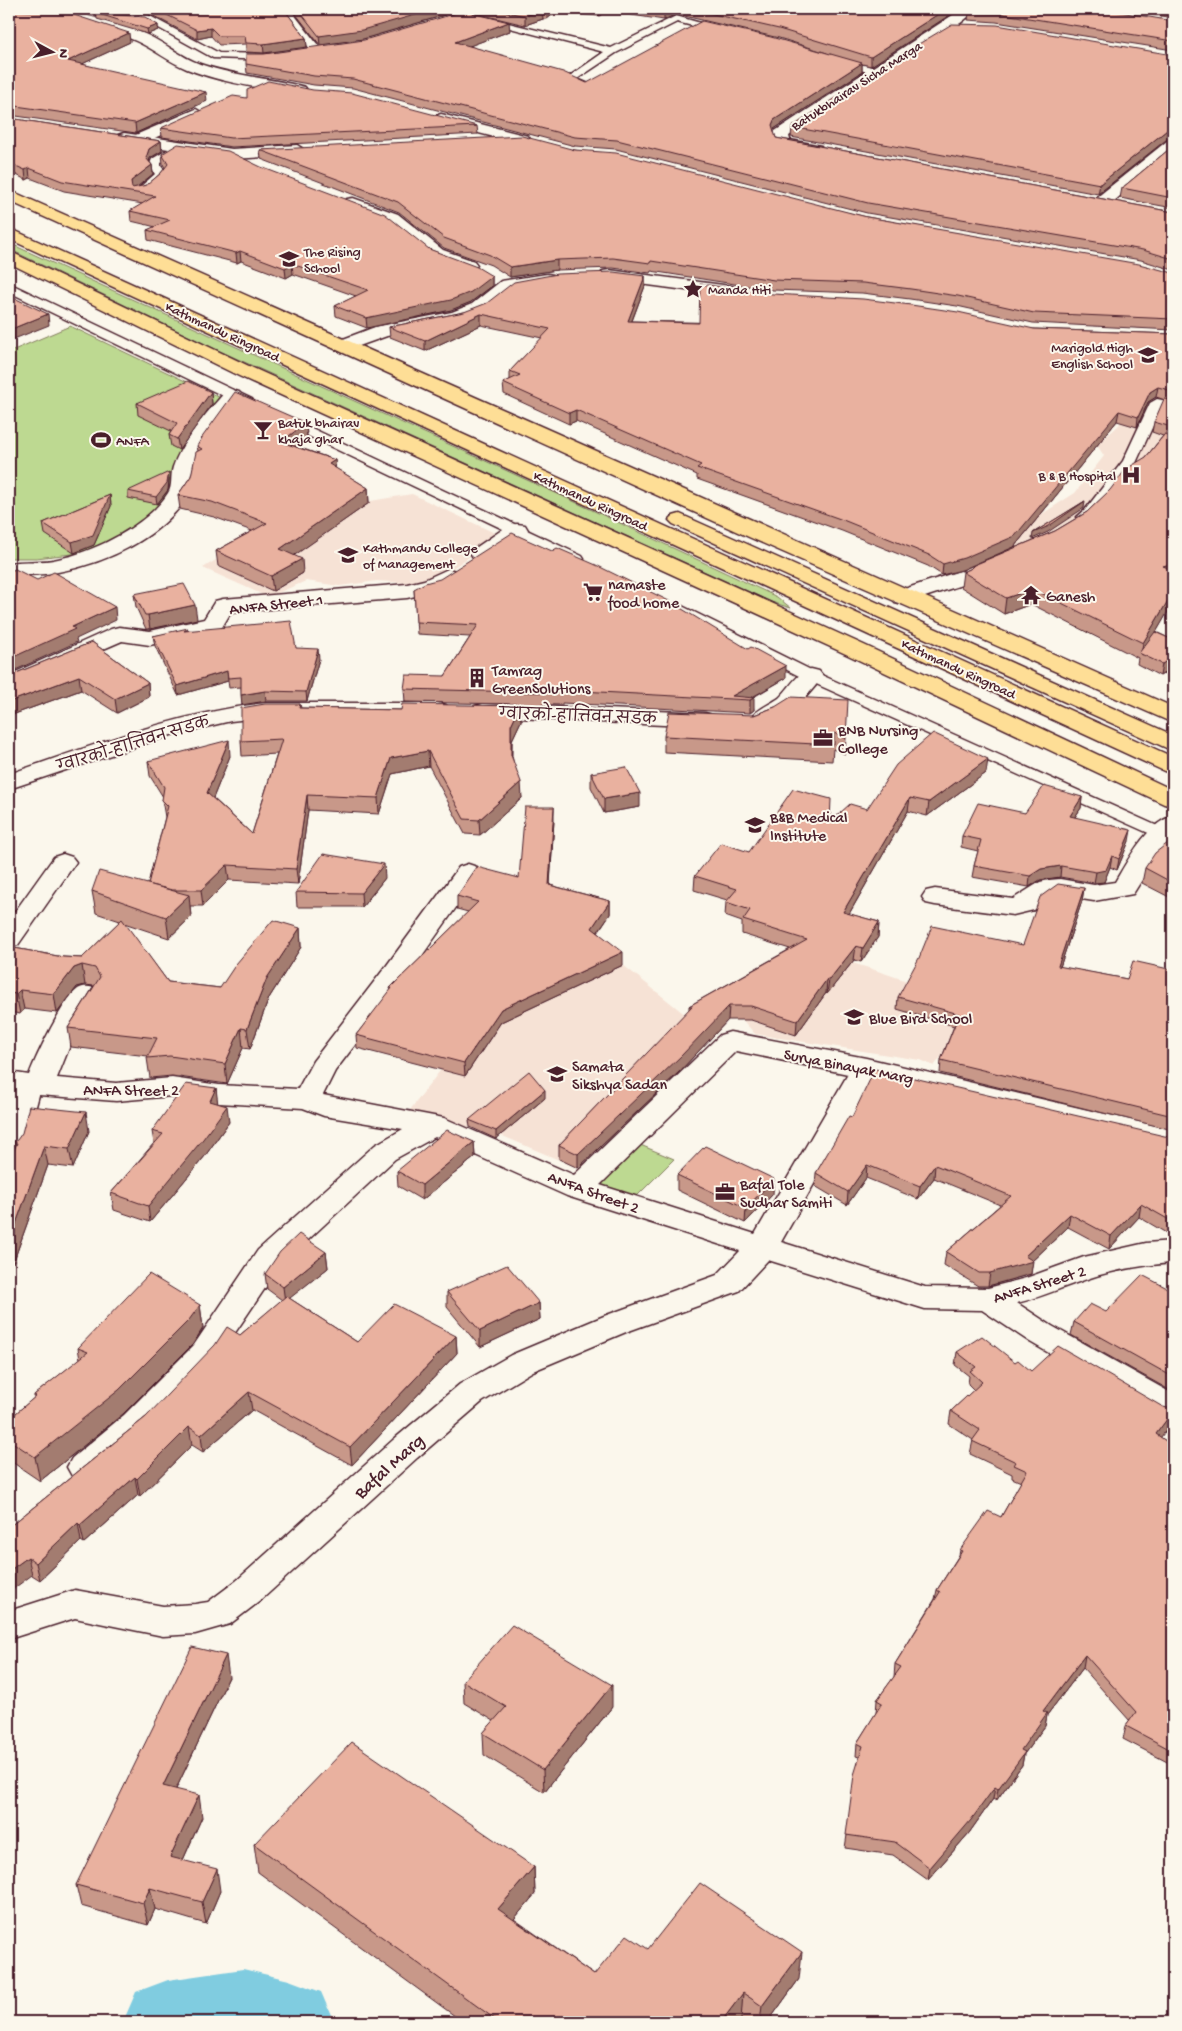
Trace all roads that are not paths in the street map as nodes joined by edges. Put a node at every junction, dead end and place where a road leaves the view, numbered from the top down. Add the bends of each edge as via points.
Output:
1 (45, 9) edge
2 (284, 9) edge
3 (440, 9) edge
4 (473, 9) edge
5 (971, 9) edge
6 (690, 12) dead end
7 (9, 13) edge
8 (463, 15) junction
9 (676, 19) junction
10 (448, 20) edge
11 (948, 26) junction
12 (968, 27) edge
13 (729, 32) edge
14 (318, 51) edge
15 (612, 51) junction
16 (282, 56) edge
17 (829, 58) edge
18 (875, 71) junction
19 (264, 84) junction
20 (587, 86) edge
21 (314, 92) edge
22 (237, 96) edge
23 (210, 108) edge
24 (428, 116) edge
25 (108, 136) edge
26 (522, 139) junction
27 (137, 140) junction
28 (463, 141) edge
29 (540, 144) edge
30 (1173, 144) edge
31 (179, 146) junction
32 (318, 149) edge
33 (830, 152) edge
34 (232, 154) junction
35 (261, 168) edge
36 (137, 194) edge
37 (9, 195) edge
38 (337, 197) edge
39 (1083, 198) edge
40 (1102, 202) junction
41 (1120, 205) edge
42 (9, 216) edge
43 (9, 233) edge
44 (12, 261) edge
45 (594, 276) edge
46 (494, 277) junction
47 (566, 277) edge
48 (9, 287) edge
49 (754, 295) edge
50 (345, 345) junction
51 (232, 396) junction
52 (257, 406) edge
53 (1173, 406) edge
54 (273, 414) edge
55 (1069, 527) edge
56 (517, 530) junction
57 (586, 564) edge
58 (9, 568) edge
59 (968, 574) edge
60 (903, 597) junction
61 (664, 602) edge
62 (812, 676) junction
63 (9, 683) edge
64 (1173, 716) edge
65 (1173, 744) edge
66 (1173, 766) edge
67 (9, 782) edge
68 (1173, 799) edge
69 (1170, 832) edge
70 (63, 862) dead end
71 (468, 872) dead end
72 (935, 897) dead end
73 (9, 939) edge
74 (88, 995) edge
75 (866, 1067) junction
76 (22, 1085) edge
77 (308, 1099) junction
78 (434, 1125) junction
79 (1173, 1140) edge
80 (9, 1151) edge
81 (578, 1189) junction
82 (763, 1246) junction
83 (1173, 1252) edge
84 (988, 1299) junction
85 (1173, 1409) edge
86 (62, 1484) edge
87 (9, 1625) edge

1 - 16 lane via 152,15 217,56
2 - 14 lane
3 - 8 lane
4 - 8 lane
5 - 11 street, Batukbhairav Sicha Marga
6 - 9 lane
7 - 19 street via 73,16 102,24 142,38 190,65
8 - 10 lane
8 - 15 lane
9 - 13 lane
9 - 15 lane
11 - 12 street
11 - 18 street, Batukbhairav Sicha Marga
15 - 20 lane via 569,80
17 - 18 lane
18 - 33 street, Batukbhairav Sicha Marga via 781,134 782,143
19 - 21 street
19 - 22 street
23 - 27 street
24 - 26 street
25 - 27 street
26 - 28 street
26 - 29 street
27 - 31 street
30 - 40 street
31 - 34 street
31 - 36 lane via 156,162 161,174 159,178
32 - 34 street
34 - 35 street
37 - 50 main road
38 - 46 street via 392,218 437,254
39 - 40 street
40 - 41 street
42 - 65 main road, Kathmandu Ringroad
43 - 66 main road, Kathmandu Ringroad
44 - 68 main road
45 - 49 street via 613,275
46 - 47 street
46 - 50 street via 479,308 457,318 382,331
48 - 51 lane
50 - 60 main road
51 - 52 lane
51 - 58 street via 211,419 196,443 182,469 180,491 148,525 84,561
53 - 55 lane via 1157,403 1130,462 1090,513
54 - 56 lane
56 - 57 lane
56 - 63 street, ANFA Street 1 via 432,585 407,592 223,606 213,624 150,638 119,634
59 - 60 street
60 - 64 main road
61 - 62 lane
62 - 67 street, ग्वारको-हात्तिवन सडक via 788,702 767,717 753,722 461,710 266,710 231,714 171,728
62 - 69 lane
69 - 72 street via 1137,866 1124,888 1094,893 1049,888 1013,908
70 - 73 street
71 - 77 street via 323,1068
74 - 76 street via 71,1015 46,1063
75 - 79 street, Surya Binayak Marg
75 - 81 street, Surya Binayak Marg via 730,1041
75 - 82 street, Bafal Marg
76 - 77 street, ANFA Street 2 via 116,1092 172,1087 219,1094
76 - 80 street
77 - 78 street, ANFA Street 2 via 324,1106
78 - 81 street, ANFA Street 2
78 - 86 street via 385,1152 269,1258 205,1353 136,1424
81 - 82 street, ANFA Street 2
82 - 84 street, ANFA Street 2 via 925,1298
82 - 87 street, Bafal Marg via 728,1283 530,1359 471,1393 218,1614 163,1621 75,1604
83 - 84 street, ANFA Street 2 via 1146,1254 1084,1268 1033,1288
84 - 85 street via 1041,1334

